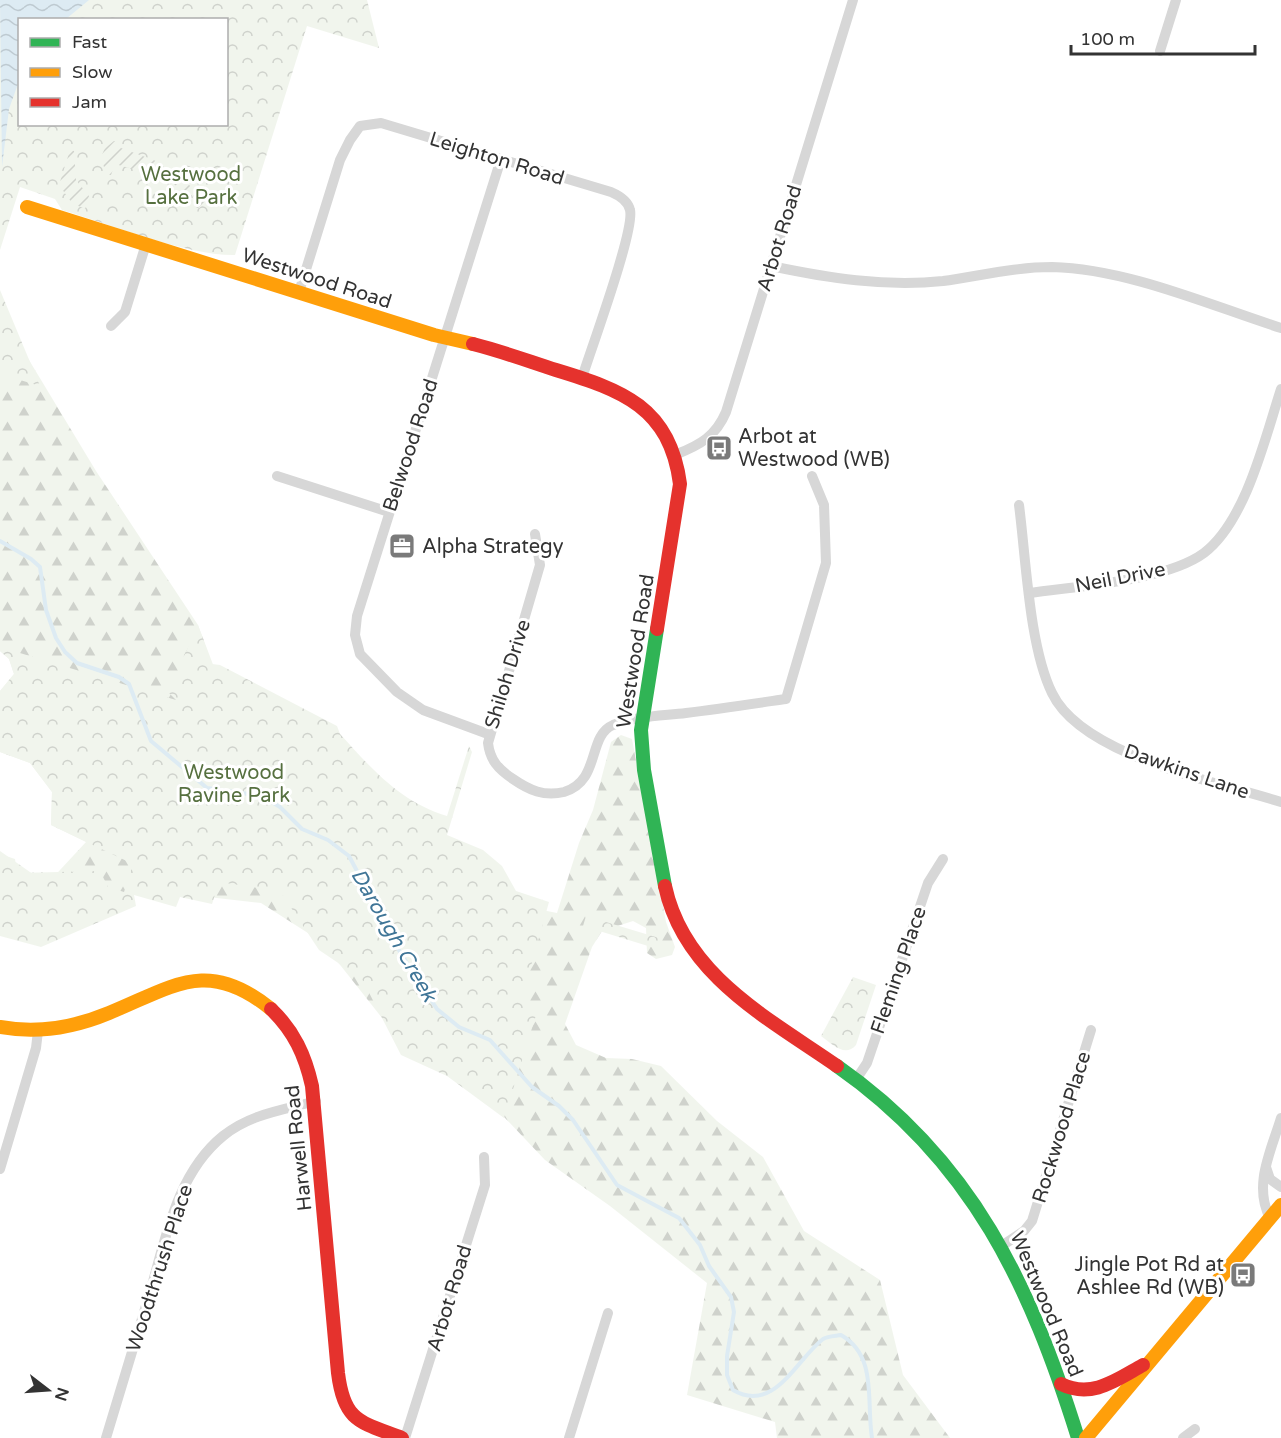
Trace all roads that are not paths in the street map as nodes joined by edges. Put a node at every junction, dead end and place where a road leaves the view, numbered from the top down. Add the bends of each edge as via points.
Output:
1 (853, 0) edge
2 (1176, 0) edge
3 (1160, 51) dead end
4 (501, 159) junction
5 (27, 207) dead end
6 (146, 244) junction
7 (771, 266) junction
8 (299, 292) junction
9 (111, 326) dead end
10 (1281, 328) edge
11 (444, 338) junction
12 (582, 378) junction
13 (1281, 389) edge
14 (677, 454) junction
15 (277, 476) dead end
16 (812, 477) dead end
17 (1019, 505) dead end
18 (389, 512) junction
19 (535, 534) dead end
20 (1030, 593) junction
21 (641, 718) junction
22 (488, 734) junction
23 (1281, 802) edge
24 (943, 859) dead end
25 (0, 1027) edge
26 (1091, 1030) dead end
27 (38, 1031) junction
28 (855, 1081) junction
29 (316, 1101) junction
30 (1281, 1118) edge
31 (484, 1157) dead end
32 (1266, 1167) junction
33 (0, 1169) edge
34 (1281, 1187) edge
35 (1281, 1204) edge
36 (1270, 1218) junction
37 (1003, 1245) junction
38 (608, 1313) dead end
39 (1148, 1363) junction
40 (1061, 1384) junction
41 (1195, 1429) dead end
42 (106, 1438) edge
43 (404, 1438) edge
44 (569, 1438) edge
45 (1078, 1438) edge
46 (1086, 1438) edge
47 (1183, 1438) edge

1 - 7 street, Arbot Road
2 - 3 street
4 - 8 street, Leighton Road via 381,123 360,126 340,160
4 - 11 street, Belwood Road
4 - 12 street, Leighton Road via 610,192 631,210 627,236
5 - 6 street, Westwood Road
6 - 8 street, Westwood Road
6 - 9 street via 125,312
7 - 10 street via 827,279 896,284 1025,268 1085,270 1121,277
7 - 14 street, Arbot Road via 722,421 707,440
8 - 11 street, Westwood Road
11 - 12 street, Westwood Road
11 - 18 street, Belwood Road
12 - 14 street, Westwood Road via 621,391 648,410
13 - 20 street, Neil Drive via 1246,490 1229,523 1205,553 1161,573
14 - 21 street, Westwood Road via 679,500
15 - 18 street
16 - 21 street, Shiloh Drive via 824,504 826,563 786,699
17 - 20 street, Dawkins Lane
18 - 22 street, Belwood Road via 357,616 355,635 360,654 397,692 423,710
19 - 22 street, Shiloh Drive via 540,565
20 - 23 street, Dawkins Lane via 1038,648 1052,692 1065,713 1088,732 1139,758
21 - 22 street, Shiloh Drive via 608,728 584,780 554,795 537,793 494,763
21 - 28 street, Westwood Road via 644,762 666,886 683,937 728,989
24 - 28 street, Fleming Place via 928,883 867,1063
25 - 27 street, Harwell Road
26 - 37 street, Rockwood Place via 1032,1221
27 - 29 street, Harwell Road via 90,1020 184,981 224,983 260,1000 292,1032 306,1063
27 - 33 street
28 - 37 street, Westwood Road via 922,1137
29 - 42 street, Woodthrush Place via 278,1109 241,1124 223,1136 195,1166 174,1212
29 - 43 street, Harwell Road via 343,1402 357,1421
30 - 32 street
31 - 43 street, Arbot Road via 485,1185
32 - 34 street via 1270,1179
32 - 36 street via 1262,1193
35 - 36 street
36 - 39 street
37 - 40 street, Westwood Road
38 - 44 street
39 - 40 street via 1091,1391 1075,1392
39 - 46 street
40 - 45 street, Westwood Road
41 - 47 street

